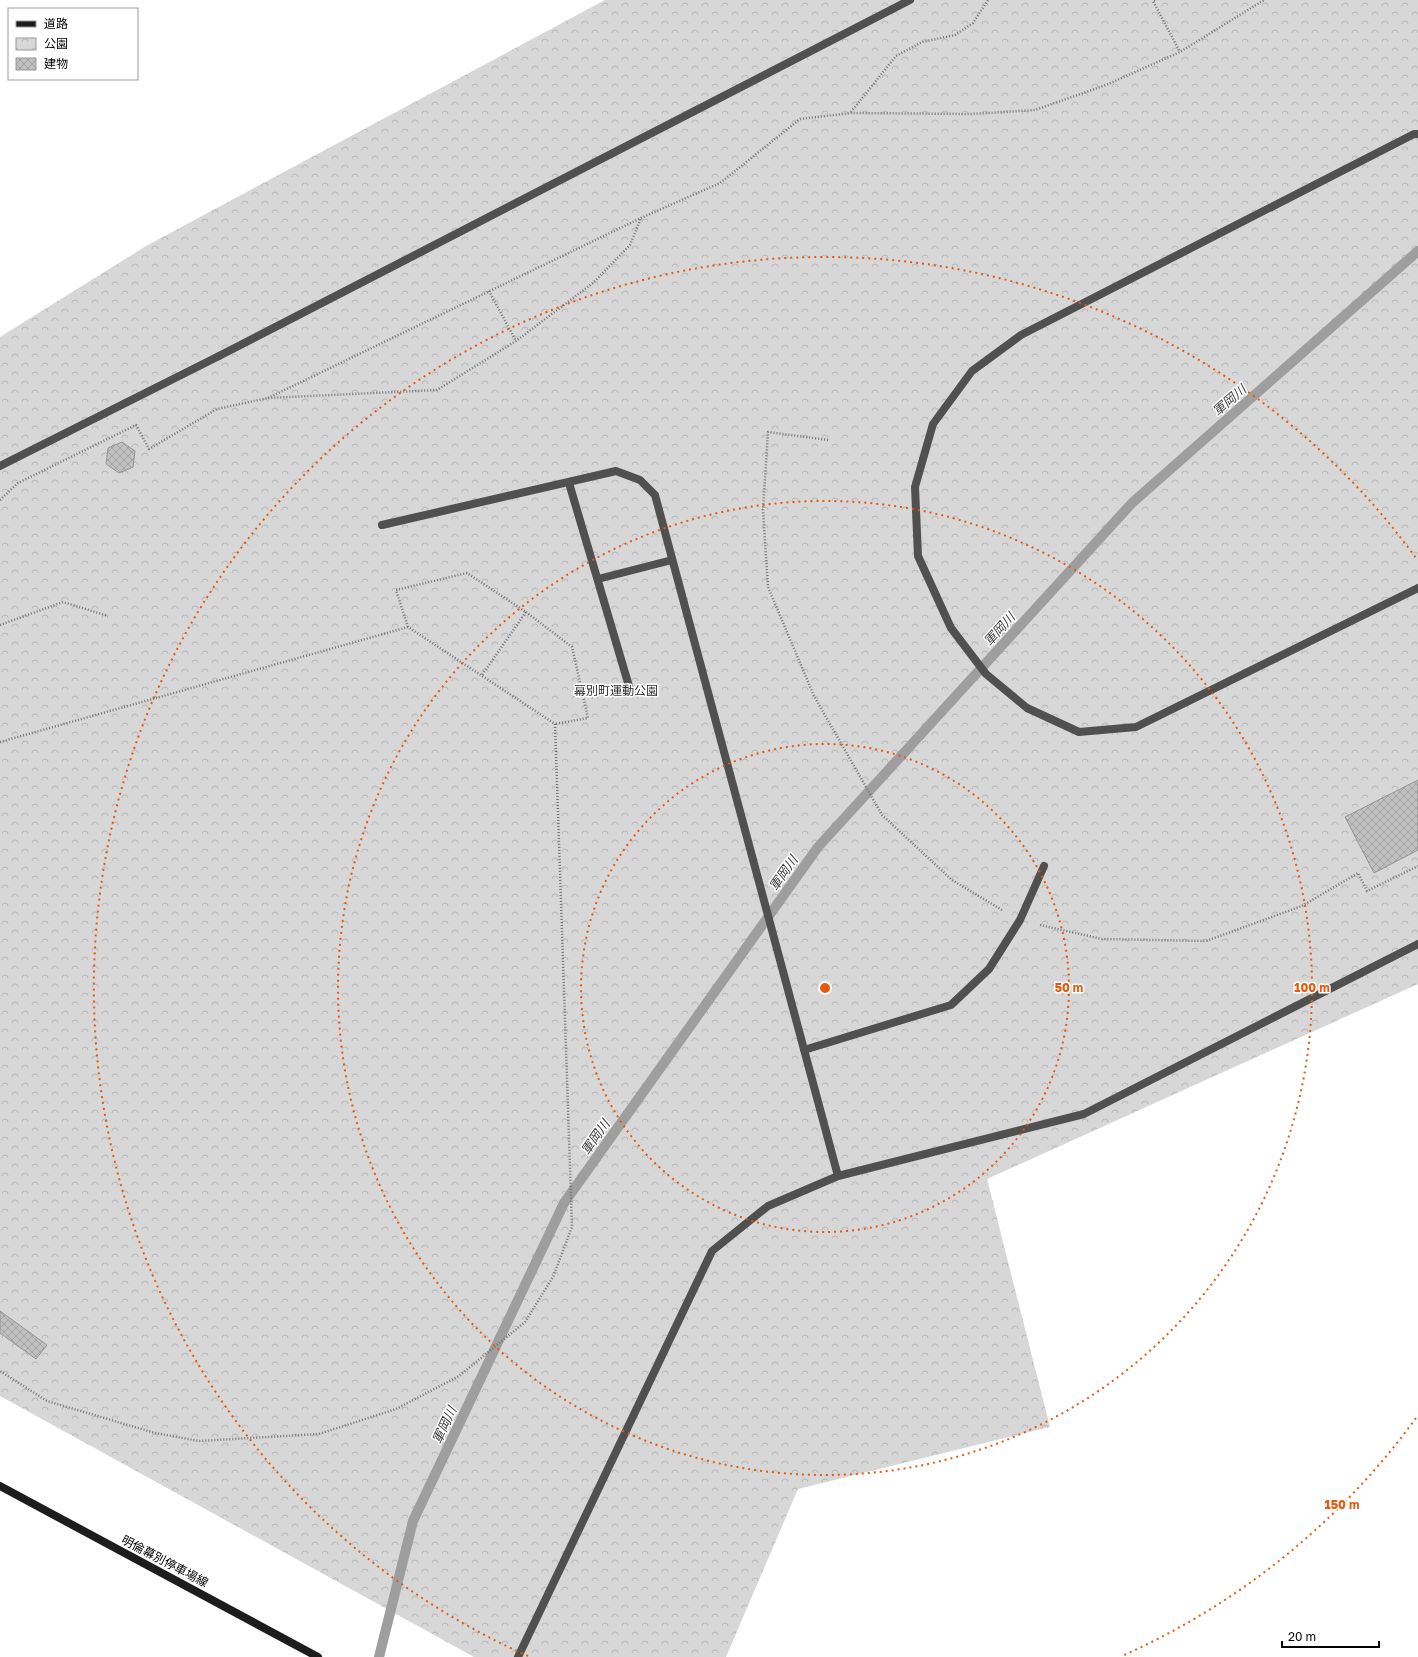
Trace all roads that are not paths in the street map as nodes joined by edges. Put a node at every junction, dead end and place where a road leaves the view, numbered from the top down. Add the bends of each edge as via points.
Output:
1 (910, 0) edge
2 (1418, 134) edge
3 (0, 466) edge
4 (570, 483) junction
5 (382, 525) dead end
6 (672, 560) junction
7 (598, 579) junction
8 (1418, 588) edge
9 (631, 693) dead end
10 (1044, 866) dead end
11 (1418, 944) edge
12 (804, 1050) junction
13 (838, 1176) junction
14 (0, 1486) edge
15 (318, 1657) edge
16 (518, 1657) edge

1 - 3 street
2 - 8 street via 1021,335 972,371 933,424 915,487 918,556 951,628 986,674 1027,708 1079,732 1136,727
4 - 5 street
4 - 6 street via 616,471 640,480 655,495
4 - 7 street
6 - 7 street
6 - 12 street
7 - 9 street
10 - 12 street via 1020,920 989,969 951,1005
11 - 13 street via 1084,1114
12 - 13 street
13 - 16 street via 768,1206 712,1251
14 - 15 main road, 明倫幕別停車場線

